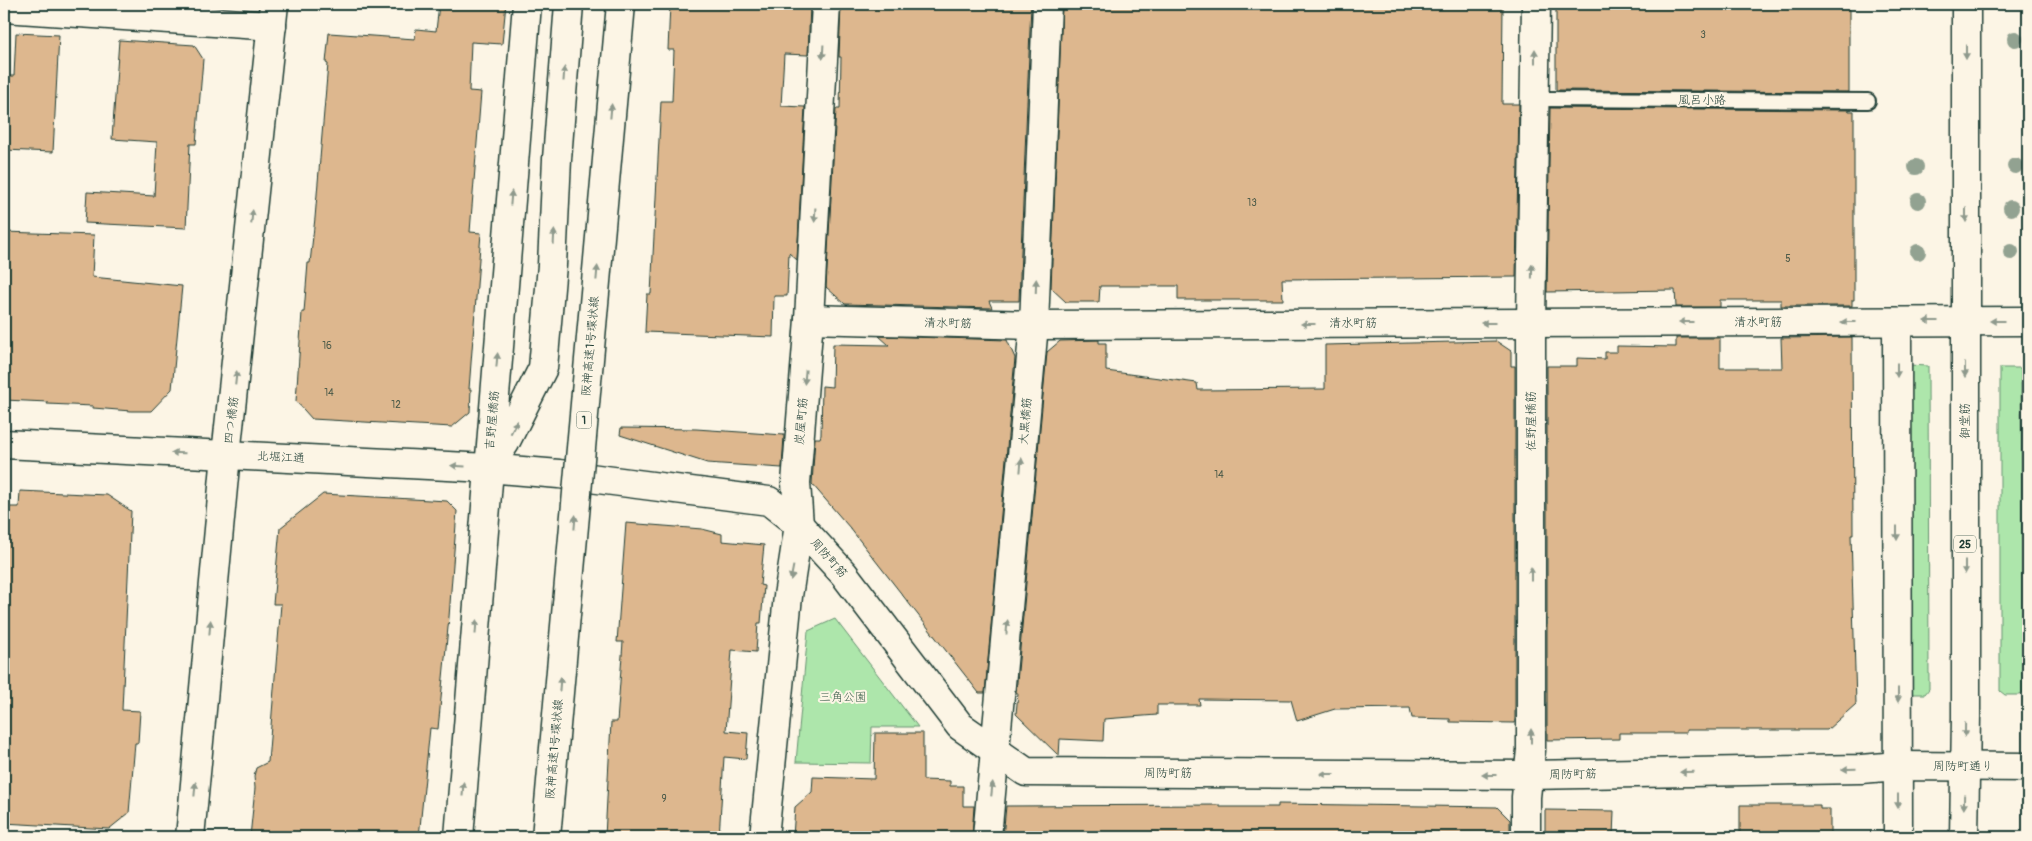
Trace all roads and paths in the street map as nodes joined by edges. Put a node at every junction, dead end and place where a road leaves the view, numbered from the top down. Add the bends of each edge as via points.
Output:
1 (527, 4) edge
2 (569, 4) edge
3 (621, 4) edge
4 (826, 4) edge
5 (1047, 4) edge
6 (1536, 4) edge
7 (1966, 4) edge
8 (4, 8) edge
9 (273, 15) edge
10 (1535, 100) junction
11 (1868, 101) dead end
12 (809, 320) junction
13 (1965, 321) junction
14 (2028, 321) edge
15 (1531, 322) junction
16 (1897, 322) junction
17 (1034, 325) junction
18 (4, 444) edge
19 (226, 454) junction
20 (488, 468) junction
21 (559, 474) joint
22 (799, 525) junction
23 (996, 752) junction
24 (1898, 766) junction
25 (1965, 766) junction
26 (2028, 767) edge
27 (1529, 775) junction
28 (190, 837) edge
29 (459, 837) edge
30 (546, 837) edge
31 (764, 837) edge
32 (987, 837) edge
33 (1526, 837) edge
34 (1898, 837) edge
35 (1964, 837) edge

20 -> 1 main road, 吉野屋橋筋
20 -> 2 main road via 505,443 544,368
30 -> 3 main road, 阪神高速1号環状線 / 1, bridge
4 -> 12 main road, 炭屋町筋
17 -> 5 main road, 大黒橋筋
10 -> 6 main road, 佐野屋橋筋
7 -> 13 main road, 御堂筋 / 25
8 - 9 main road
19 -> 9 main road, 四つ橋筋
10 - 11 lane, 風呂小路
15 -> 10 main road, 佐野屋橋筋
12 - 17 main road, 清水町筋
12 -> 22 main road, 炭屋町筋 via 796,483
14 -> 13 main road, 清水町筋
13 -> 16 main road, 清水町筋
13 -> 25 main road, 御堂筋 / 25
16 -> 15 main road, 清水町筋
15 -> 17 main road, 清水町筋
27 -> 15 main road, 佐野屋橋筋
16 -> 24 main road
23 -> 17 main road, 大黒橋筋
19 -> 18 main road, 北堀江通
20 -> 19 main road, 北堀江通
28 -> 19 main road, 四つ橋筋
20 - 21 main road, 北堀江通
29 -> 20 main road, 吉野屋橋筋
21 - 22 main road, 周防町筋 via 769,501
22 - 23 main road, 周防町筋 via 844,574 960,726
22 -> 31 main road, 炭屋町筋 via 788,596
27 -> 23 main road, 周防町筋 via 1026,772
32 -> 23 main road, 大黒橋筋
24 - 25 main road, 周防町通り
24 -> 27 main road, 周防町筋
24 -> 34 main road
25 - 26 main road, 周防町通り
25 -> 35 main road, 御堂筋 / 25
27 - 33 main road, 佐野屋橋筋

